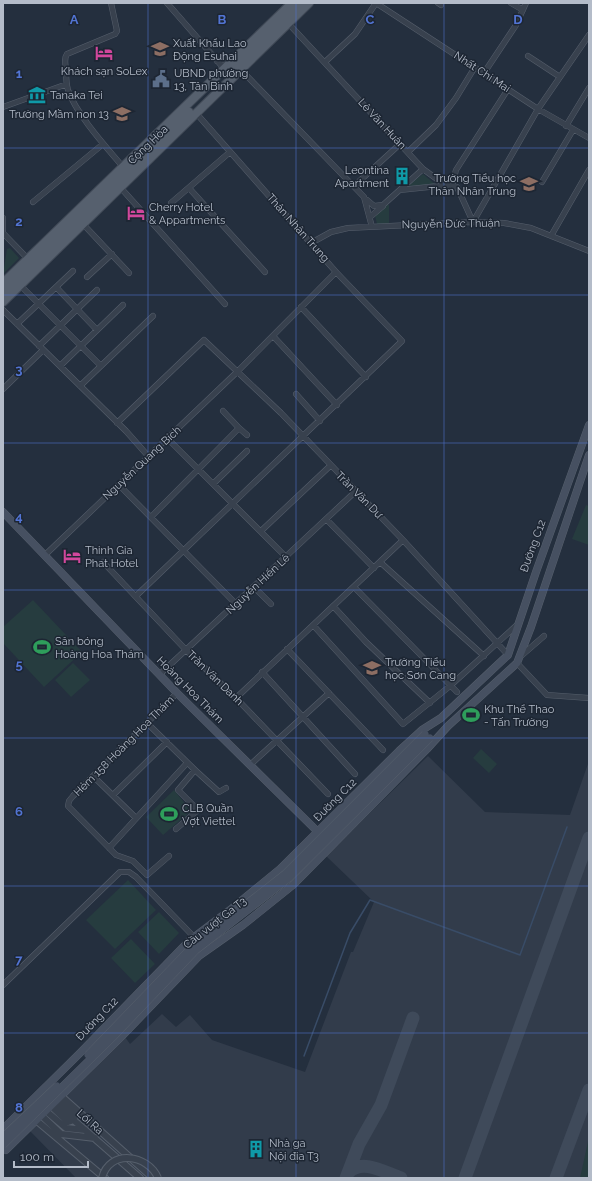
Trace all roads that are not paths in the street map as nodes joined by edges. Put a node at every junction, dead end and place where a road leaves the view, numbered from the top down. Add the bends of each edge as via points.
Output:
1 (111, 3) edge
2 (168, 3) edge
3 (292, 3) edge
4 (301, 3) edge
5 (309, 3) edge
6 (376, 3) edge
7 (511, 3) edge
8 (526, 3) edge
9 (523, 10) junction
10 (288, 23) junction
11 (589, 35) edge
12 (584, 42) junction
13 (589, 45) edge
14 (528, 56) dead end
15 (236, 58) junction
16 (218, 61) junction
17 (325, 62) junction
18 (475, 68) junction
19 (233, 69) junction
20 (484, 73) junction
21 (560, 77) junction
22 (67, 84) junction
23 (589, 88) edge
24 (508, 89) junction
25 (3, 107) edge
26 (538, 109) junction
27 (196, 113) junction
28 (566, 126) junction
29 (573, 130) junction
30 (589, 138) edge
31 (103, 144) junction
32 (400, 144) junction
33 (230, 152) junction
34 (408, 152) junction
35 (123, 167) junction
36 (423, 169) junction
37 (589, 170) edge
38 (542, 182) dead end
39 (450, 185) junction
40 (354, 186) junction
41 (120, 187) junction
42 (189, 188) junction
43 (400, 190) junction
44 (364, 197) junction
45 (33, 202) dead end
46 (386, 202) junction
47 (171, 203) dead end
48 (370, 217) junction
49 (3, 218) edge
50 (473, 222) junction
51 (83, 224) junction
52 (372, 227) junction
53 (3, 233) edge
54 (551, 236) junction
55 (10, 240) junction
56 (3, 242) edge
57 (311, 243) junction
58 (589, 251) edge
59 (112, 254) junction
60 (28, 259) junction
61 (73, 271) dead end
62 (265, 272) dead end
63 (336, 272) junction
64 (129, 273) dead end
65 (87, 277) dead end
66 (7, 284) edge
67 (20, 285) junction
68 (56, 287) junction
69 (97, 290) dead end
70 (3, 293) edge
71 (3, 302) edge
72 (38, 304) junction
73 (225, 304) dead end
74 (123, 305) dead end
75 (302, 307) junction
76 (3, 310) edge
77 (78, 310) junction
78 (153, 316) dead end
79 (17, 324) junction
80 (60, 326) junction
81 (97, 330) junction
82 (273, 336) junction
83 (81, 346) junction
84 (41, 348) junction
85 (60, 366) junction
86 (101, 366) junction
87 (238, 371) junction
88 (366, 377) junction
89 (80, 386) junction
90 (3, 389) edge
91 (296, 394) dead end
92 (337, 405) junction
93 (223, 410) dead end
94 (320, 421) junction
95 (117, 423) junction
96 (589, 425) edge
97 (240, 428) junction
98 (247, 435) dead end
99 (168, 438) junction
100 (303, 438) junction
101 (247, 451) dead end
102 (149, 456) junction
103 (589, 456) edge
104 (330, 466) junction
105 (199, 468) junction
106 (214, 483) junction
107 (119, 485) junction
108 (356, 491) junction
109 (234, 504) junction
110 (3, 512) edge
111 (151, 517) junction
112 (326, 519) junction
113 (261, 531) junction
114 (403, 540) junction
115 (185, 551) junction
116 (45, 555) junction
117 (286, 557) junction
118 (103, 562) dead end
119 (380, 562) junction
120 (374, 568) junction
121 (254, 587) junction
122 (354, 587) junction
123 (136, 596) junction
124 (236, 604) junction
125 (271, 604) dead end
126 (334, 606) junction
127 (518, 624) junction
128 (313, 625) junction
129 (544, 636) dead end
130 (497, 642) junction
131 (287, 648) junction
132 (186, 650) junction
133 (508, 655) junction
134 (484, 656) junction
135 (521, 656) junction
136 (517, 663) junction
137 (262, 672) junction
138 (159, 675) junction
139 (450, 686) junction
140 (457, 692) dead end
141 (177, 693) junction
142 (329, 693) junction
143 (236, 698) junction
144 (589, 698) edge
145 (430, 703) junction
146 (303, 717) junction
147 (441, 718) junction
148 (147, 723) junction
149 (448, 726) junction
150 (427, 736) junction
151 (277, 741) junction
152 (167, 742) junction
153 (383, 750) dead end
154 (187, 762) junction
155 (250, 765) junction
156 (195, 770) junction
157 (355, 774) dead end
158 (94, 776) junction
159 (226, 788) dead end
160 (328, 794) dead end
161 (113, 796) junction
162 (136, 818) junction
163 (176, 829) dead end
164 (318, 832) junction
165 (332, 846) junction
166 (109, 848) junction
167 (169, 856) dead end
168 (194, 937) junction
169 (3, 985) edge
170 (113, 1019) junction
171 (123, 1035) junction
172 (39, 1094) junction
173 (50, 1107) junction
174 (24, 1109) junction
175 (74, 1120) junction
176 (3, 1129) edge
177 (85, 1130) junction
178 (3, 1137) edge
179 (95, 1138) junction
180 (4, 1150) edge
181 (132, 1170) junction
182 (102, 1178) edge
183 (105, 1178) edge
184 (140, 1178) edge
185 (146, 1178) edge
186 (153, 1178) edge
187 (158, 1178) edge

1 - 22 street via 117,32 68,54 65,58
2 - 16 street
3 - 15 main road, Cộng Hòa
4 - 19 main road, Cộng Hòa
5 - 10 main road, Cộng Hòa
6 - 17 street via 355,34
6 - 18 street, Nhất Chi Mai
7 - 9 street
8 - 9 street
9 - 20 street
10 - 17 street, Lê Văn Huân
10 - 19 main road, Cộng Hòa
11 - 12 street
12 - 13 street
12 - 21 street
14 - 21 street
15 - 16 street
15 - 19 main road, Cộng Hòa
16 - 19 street via 221,65
17 - 32 street, Lê Văn Huân
18 - 20 street, Nhất Chi Mai
18 - 34 street via 436,125
19 - 27 main road, Cộng Hòa
19 - 35 main road, Cộng Hòa
19 - 40 street via 245,74
19 - 66 main road, Cộng Hòa
20 - 24 street, Nhất Chi Mai
21 - 26 street
22 - 25 street
22 - 31 street via 74,102
23 - 28 street
24 - 26 street, Nhất Chi Mai
24 - 39 street via 456,170
26 - 28 street, Nhất Chi Mai
26 - 50 street
27 - 33 street, Thân Nhân Trung
27 - 41 main road, Cộng Hòa
28 - 29 street, Nhất Chi Mai
29 - 30 street, Nhất Chi Mai
29 - 38 street
31 - 35 street
31 - 45 street
32 - 34 street, Lê Văn Huân
32 - 40 street
33 - 42 street
33 - 57 street, Thân Nhân Trung
34 - 36 street, Lê Văn Huân
35 - 60 main road, Cộng Hòa
36 - 39 street, Lê Văn Huân via 438,181
36 - 43 street
37 - 54 street
39 - 43 street
39 - 50 street, Lê Văn Huân via 458,190
40 - 44 street
41 - 51 main road, Cộng Hòa
41 - 73 street
42 - 47 street
42 - 62 street
43 - 46 street
44 - 46 street via 374,206 381,206
44 - 48 street
46 - 48 street
48 - 52 street
49 - 53 street
50 - 52 street, Nguyễn Đức Thuận
50 - 54 street, Nguyễn Đức Thuận via 518,225
51 - 59 street
51 - 67 main road, Cộng Hòa
52 - 57 street, Nguyễn Đức Thuận via 338,230 323,235
53 - 55 street
54 - 58 street, Nguyễn Đức Thuận
55 - 56 street
55 - 60 street
57 - 63 street, Thân Nhân Trung
59 - 64 street
59 - 65 street
60 - 66 main road, Cộng Hòa
61 - 68 street
63 - 75 street, Nguyễn Quang Bích
63 - 88 street, Thân Nhân Trung via 402,341
66 - 70 main road
67 - 71 main road, Cộng Hòa
67 - 72 street
68 - 72 street
68 - 77 street
69 - 77 street
72 - 79 street
72 - 80 street
74 - 81 street
75 - 82 street, Nguyễn Quang Bích
75 - 88 street
76 - 79 street
77 - 80 street
77 - 81 street
78 - 86 street
79 - 84 street
80 - 83 street
80 - 84 street
81 - 83 street
82 - 87 street, Nguyễn Quang Bích
82 - 92 street
83 - 85 street
83 - 86 street
84 - 85 street
84 - 90 street
85 - 89 street
86 - 89 street
87 - 95 street, Trần Văn Dư via 204,340
87 - 99 street, Nguyễn Quang Bích
87 - 100 street, Trần Văn Dư
88 - 92 street
89 - 95 street
91 - 94 street
92 - 94 street
93 - 97 street
94 - 100 street
95 - 102 street
96 - 127 main road, Đường C12
97 - 98 street
97 - 105 street
99 - 102 street, Nguyễn Quang Bích
99 - 105 street
100 - 104 street, Trần Văn Dư
100 - 109 street
101 - 106 street
102 - 107 street, Nguyễn Quang Bích
103 - 135 main road, Đường C12
104 - 108 street, Trần Văn Dư
104 - 113 street
105 - 106 street
105 - 111 street
106 - 109 street
107 - 111 street
107 - 116 street, Nguyễn Quang Bích
108 - 112 street, Nguyễn Hiến Lê
108 - 114 street, Trần Văn Dư
109 - 113 street
109 - 115 street
110 - 116 main road, Hoàng Hoa Thám
111 - 115 street
112 - 117 street, Nguyễn Hiến Lê
112 - 120 street
113 - 117 street
114 - 119 street
114 - 130 street, Trần Văn Dư
115 - 123 street
115 - 124 street
116 - 138 main road, Hoàng Hoa Thám
117 - 121 street, Nguyễn Hiến Lê
118 - 123 street, Trần Văn Danh
119 - 120 street
119 - 134 street
120 - 122 street
121 - 124 street, Nguyễn Hiến Lê
121 - 125 street
122 - 126 street
122 - 139 street
123 - 132 street, Trần Văn Danh
124 - 132 street, Nguyễn Hiến Lê
126 - 128 street
126 - 145 street via 366,642
127 - 130 street
127 - 133 main road, Đường C12
128 - 131 street
128 - 145 street via 404,724
129 - 135 street
130 - 133 street, Trần Văn Dư
130 - 134 street
131 - 137 street
131 - 142 street
132 - 138 street, Nguyễn Hiến Lê
132 - 143 street, Trần Văn Danh
133 - 147 main road, Đường C12
134 - 139 street
135 - 136 main road, Đường C12
136 - 144 street via 546,695
136 - 149 main road, Đường C12
137 - 143 street
137 - 146 street
138 - 141 main road, Hoàng Hoa Thám
139 - 140 street
139 - 145 street
141 - 148 street, Hẻm 158 Hoàng Hoa Thám
141 - 155 main road, Hoàng Hoa Thám
142 - 146 street
142 - 153 street
143 - 151 street, Trần Văn Danh
146 - 151 street
146 - 157 street
147 - 150 main road, Cầu vượt Ga T3
147 - 164 main road, Đường C12 via 422,730 399,751
148 - 152 street
148 - 158 street, Hẻm 158 Hoàng Hoa Thám
149 - 150 main road, Cầu vượt Ga T3
149 - 165 main road, Đường C12
150 - 178 main road, Cầu vượt Ga T3, bridge via 285,874 193,946 86,1057
150 - 180 main road, Cầu vượt Ga T3, bridge via 289,878 196,950
151 - 155 street
151 - 160 street, Trần Văn Danh
152 - 154 street
152 - 161 street
154 - 156 street
154 - 162 street
155 - 164 main road, Hoàng Hoa Thám
156 - 159 street via 219,792
156 - 163 street via 178,790 198,810
158 - 161 street
158 - 166 street, Hẻm 158 Hoàng Hoa Thám via 73,796 68,806
161 - 162 street
162 - 166 street
164 - 165 main road, Hoàng Hoa Thám
164 - 168 main road, Đường C12 via 280,869
165 - 171 main road, Đường C12 via 293,885 199,956
166 - 167 street, Hẻm 158 Hoàng Hoa Thám via 116,855 133,861 147,875
168 - 169 street via 136,877 129,872 120,872
168 - 170 main road, Đường C12
170 - 171 main road
170 - 172 main road, Đường C12
171 - 173 main road, Đường C12
172 - 173 main road
172 - 174 main road, Đường C12
173 - 174 main road
173 - 175 street, Lối Ra via 68,1122
173 - 175 street, Lối Ra via 75,1114
173 - 177 street, Lối Ra via 66,1128
173 - 179 street, Lối Ra via 62,1134
173 - 180 main road, Đường C12
173 - 183 street
173 - 186 street, Lối Ra via 137,1164
174 - 176 main road, Đường C12
175 - 177 street, Lối Ra
177 - 179 street, Lối Ra
179 - 181 street, Lối Ra
181 - 184 street
181 - 185 street
182 - 187 street, bridge via 112,1163 128,1158 143,1161

